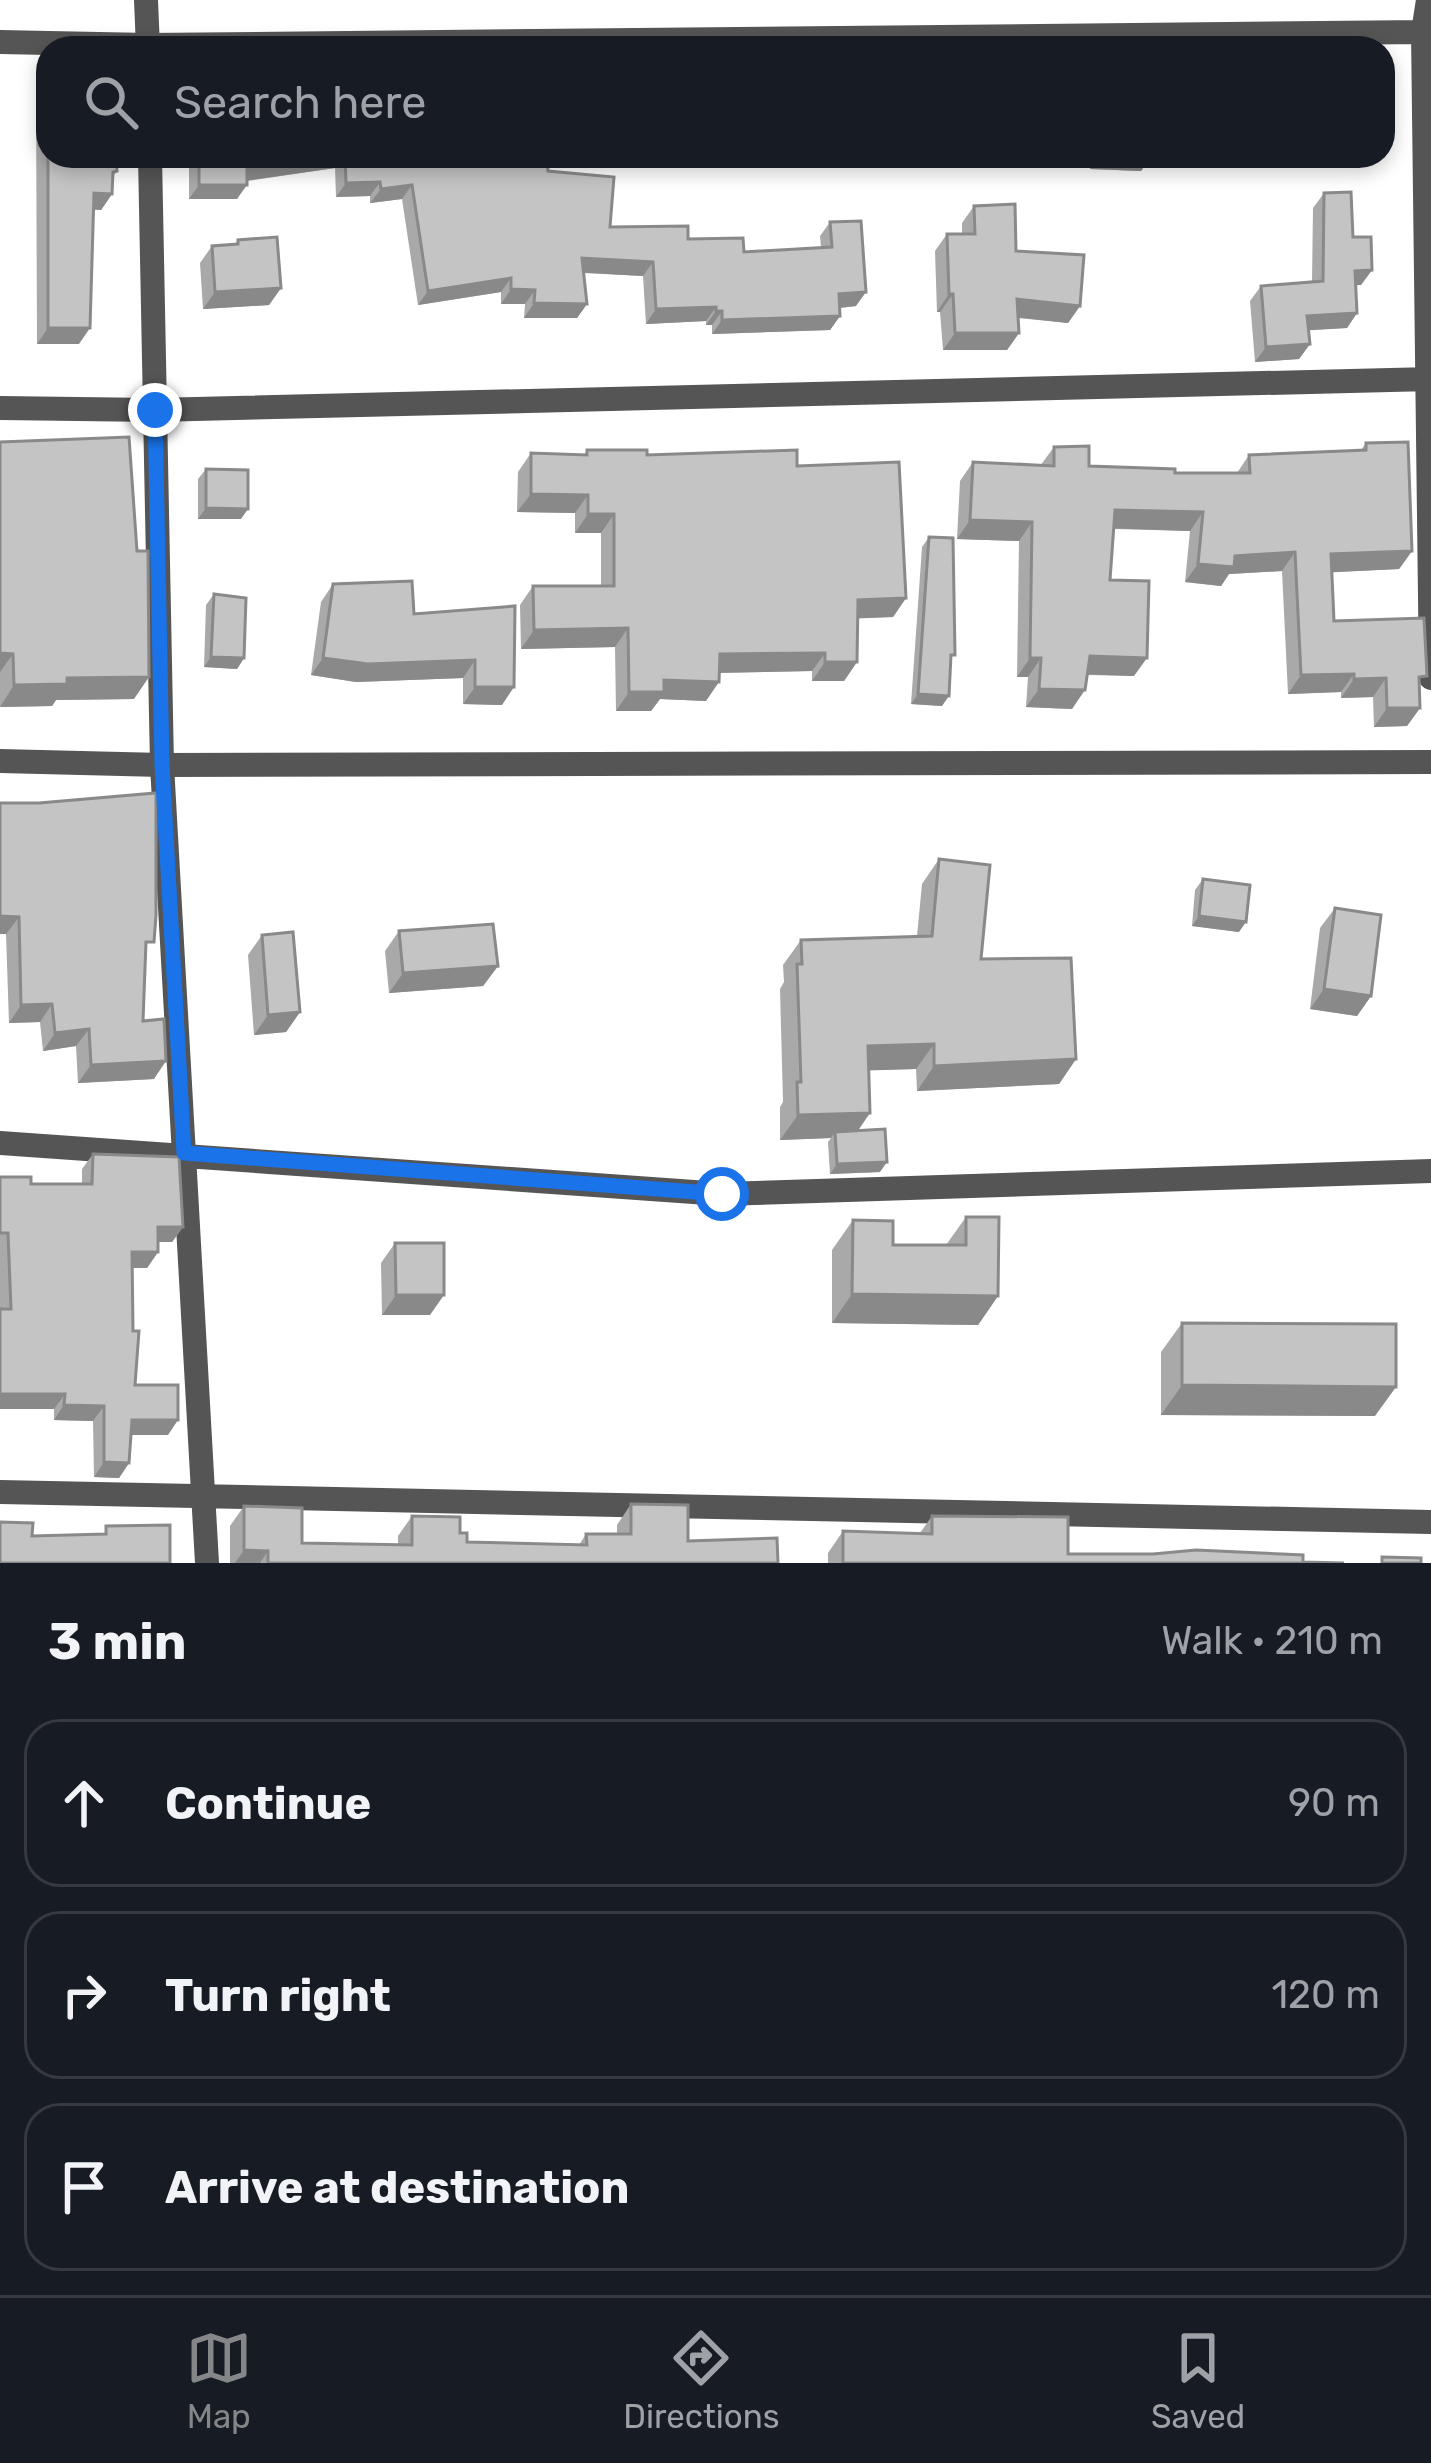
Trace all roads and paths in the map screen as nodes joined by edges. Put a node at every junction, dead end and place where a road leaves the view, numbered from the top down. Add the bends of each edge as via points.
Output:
1 (146, 0) edge
2 (1429, 1) edge
3 (1424, 32) junction
4 (148, 36) edge
5 (1084, 36) edge
6 (0, 42) edge
7 (36, 43) edge
8 (150, 168) edge
9 (1429, 380) edge
10 (0, 408) edge
11 (155, 410) junction
12 (1431, 677) edge
13 (0, 761) edge
14 (1431, 762) edge
15 (162, 765) junction
16 (0, 1142) edge
17 (184, 1153) junction
18 (1431, 1171) edge
19 (0, 1492) edge
20 (203, 1497) junction
21 (1431, 1522) edge
22 (207, 1563) edge

1 - 4 street
2 - 3 street
3 - 5 street
3 - 9 street
6 - 7 street
8 - 11 street
9 - 11 street
9 - 12 street
10 - 11 street
11 - 15 street
13 - 15 street
14 - 15 street
15 - 17 street
16 - 17 street
17 - 18 street via 722,1194
17 - 20 street
19 - 20 street
20 - 21 street
20 - 22 street

